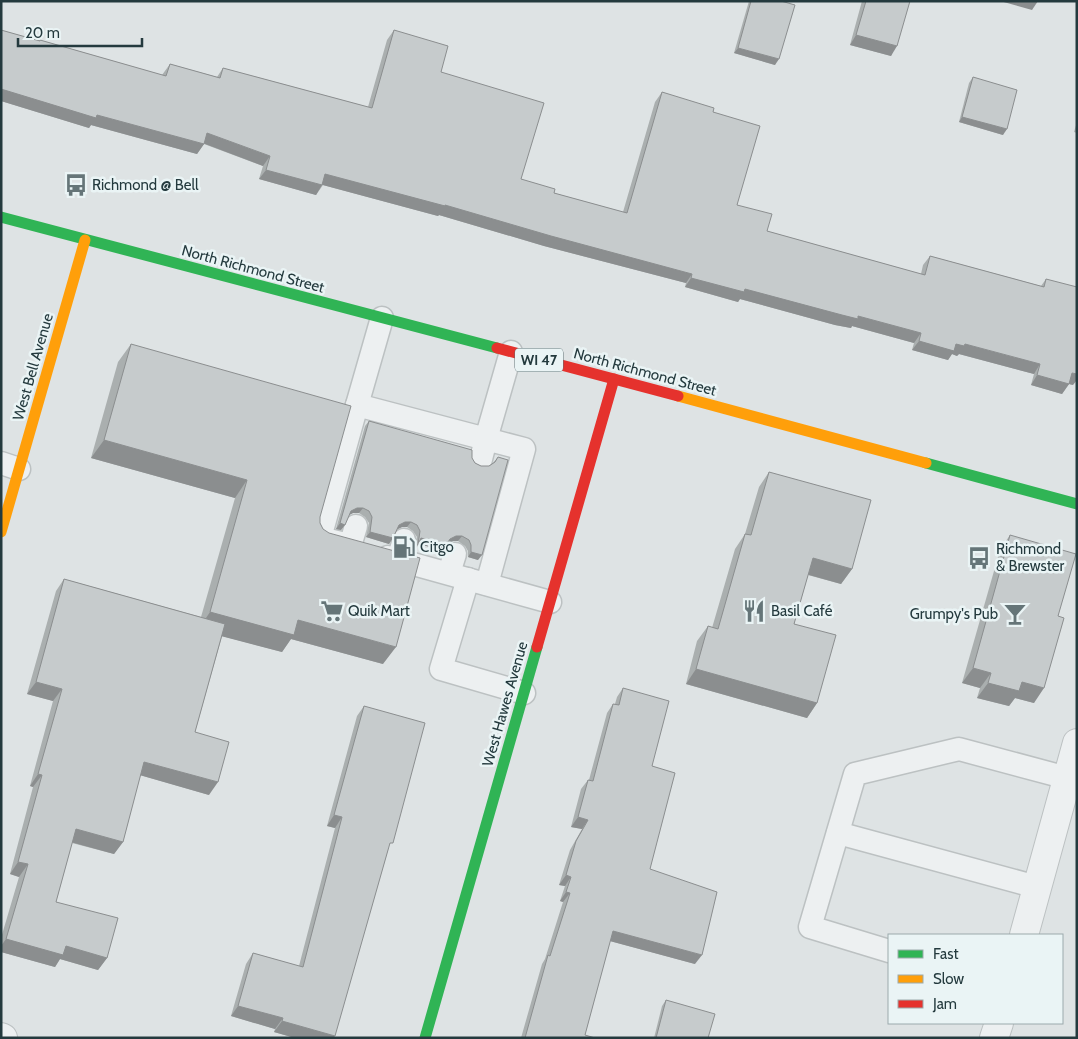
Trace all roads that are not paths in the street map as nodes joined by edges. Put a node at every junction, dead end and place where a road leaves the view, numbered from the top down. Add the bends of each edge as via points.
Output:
1 (1, 217) edge
2 (85, 240) junction
3 (382, 318) junction
4 (510, 352) junction
5 (614, 379) junction
6 (357, 406) junction
7 (484, 449) junction
8 (10, 466) edge
9 (1077, 504) edge
10 (1, 532) edge
11 (465, 572) junction
12 (550, 602) junction
13 (524, 693) junction
14 (1077, 743) edge
15 (1067, 778) junction
16 (838, 833) junction
17 (1037, 887) junction
18 (1024, 934) edge
19 (888, 952) edge
20 (998, 1024) edge
21 (424, 1038) edge
22 (994, 1038) edge

1 - 2 main road, North Richmond Street / WI 47
2 - 3 main road, North Richmond Street / WI 47
2 - 8 main road, West Bell Avenue
3 - 4 main road, North Richmond Street / WI 47
3 - 6 lane
4 - 5 main road, North Richmond Street / WI 47
4 - 7 lane
5 - 9 main road, North Richmond Street / WI 47
5 - 12 main road, West Hawes Avenue
6 - 7 lane via 384,422
6 - 11 lane via 320,538 353,536
7 - 11 lane via 524,449
8 - 10 main road, West Bell Avenue
11 - 12 lane
11 - 13 lane via 441,669
12 - 13 main road, West Hawes Avenue
13 - 21 main road, West Hawes Avenue
14 - 15 street
15 - 16 lane via 959,749 855,774
15 - 17 street
16 - 17 lane
16 - 19 lane via 810,927
17 - 18 street
20 - 22 street

